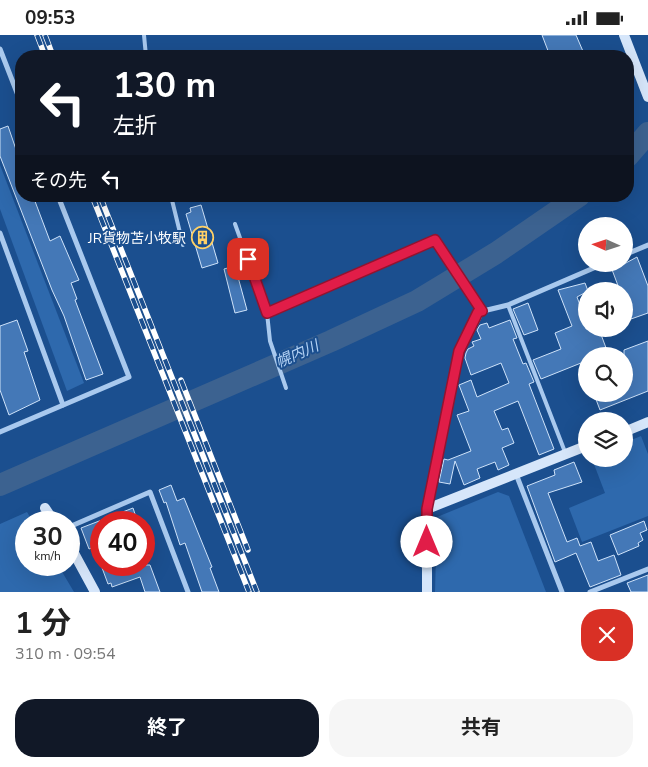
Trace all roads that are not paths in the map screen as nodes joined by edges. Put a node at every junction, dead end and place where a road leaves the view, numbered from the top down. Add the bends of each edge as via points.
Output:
1 (144, 35) edge
2 (624, 35) edge
3 (0, 49) edge
4 (145, 50) edge
5 (630, 50) edge
6 (634, 61) edge
7 (15, 88) edge
8 (648, 97) edge
9 (60, 202) edge
10 (172, 202) edge
11 (235, 224) dead end
12 (0, 233) edge
13 (183, 245) dead end
14 (648, 245) edge
15 (633, 251) edge
16 (583, 273) edge
17 (475, 301) joint
18 (508, 305) junction
19 (480, 311) junction
20 (267, 313) junction
21 (286, 388) dead end
22 (63, 405) junction
23 (648, 422) edge
24 (633, 428) edge
25 (0, 432) edge
26 (578, 450) edge
27 (566, 455) junction
28 (516, 474) junction
29 (45, 508) dead end
30 (427, 509) junction
31 (47, 511) edge
32 (80, 522) edge
33 (80, 564) edge
34 (648, 569) edge
35 (95, 592) edge
36 (188, 592) edge
37 (427, 592) edge
38 (562, 592) edge
39 (590, 592) edge

1 - 4 lane
2 - 5 street
3 - 7 street
6 - 8 street
9 - 22 street via 129,377
10 - 13 lane
11 - 20 lane
12 - 22 street
14 - 15 street
16 - 18 street
17 - 19 street
17 - 20 lane via 435,240
18 - 19 street
18 - 27 lane
19 - 30 street via 459,351
20 - 21 lane via 270,341
22 - 25 street
23 - 24 street
26 - 27 street
27 - 28 street
28 - 30 street
28 - 38 street
29 - 31 street
30 - 37 street
32 - 36 street via 150,492
33 - 35 street
34 - 39 street

